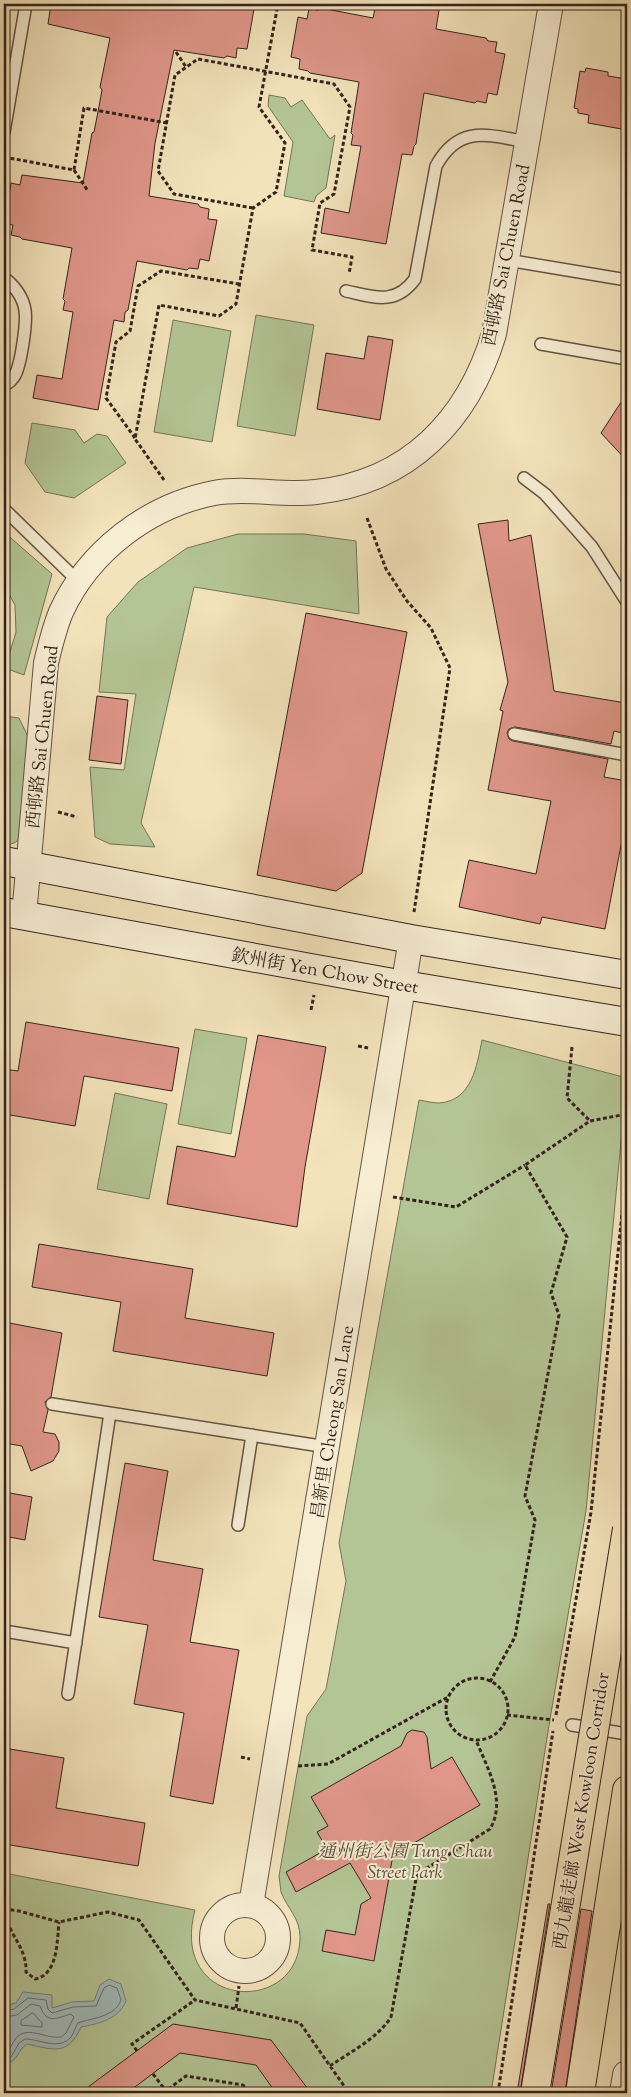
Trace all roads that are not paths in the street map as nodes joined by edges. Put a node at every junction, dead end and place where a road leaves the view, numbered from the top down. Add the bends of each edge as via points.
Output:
1 (26, 4) edge
2 (548, 5) edge
3 (4, 132) edge
4 (527, 142) junction
5 (507, 260) junction
6 (4, 278) edge
7 (627, 280) edge
8 (346, 291) road end
9 (541, 344) dead end
10 (627, 359) edge
11 (4, 385) edge
12 (524, 478) dead end
13 (4, 509) edge
14 (79, 582) junction
15 (627, 602) edge
16 (514, 734) dead end
17 (627, 755) edge
18 (16, 863) edge
19 (14, 914) edge
20 (411, 939) junction
21 (627, 975) edge
22 (404, 985) junction
23 (627, 1022) edge
24 (52, 1404) dead end
25 (110, 1413) junction
26 (252, 1435) junction
27 (328, 1447) junction
28 (238, 1526) dead end
29 (627, 1529) edge
30 (4, 1631) edge
31 (76, 1642) junction
32 (68, 1694) dead end
33 (572, 1725) dead end
34 (627, 1734) edge
35 (627, 1790) edge
36 (251, 1905) dead end
37 (627, 2075) edge
38 (535, 2093) edge
39 (580, 2093) edge
40 (624, 2093) edge

1 - 3 lane
2 - 4 street, 西邨路 Sai Chuen Road
4 - 5 street, 西邨路 Sai Chuen Road
4 - 8 lane via 481,134 453,143 436,166 418,267 408,289 398,296 386,298
5 - 7 lane
5 - 14 street, 西邨路 Sai Chuen Road via 494,334 477,381 448,424 410,458 380,474 340,488 289,493 238,491 173,505 127,531 107,548
6 - 11 lane via 21,298 26,318 17,370
9 - 10 lane
12 - 15 lane via 545,494 592,547
13 - 14 lane
14 - 18 street, 西邨路 Sai Chuen Road via 61,613 46,663
16 - 17 lane
18 - 19 street, 西邨路 Sai Chuen Road
18 - 20 main road
19 - 22 main road, 欽州街 Yen Chow Street
20 - 21 main road
20 - 22 street, 昌新里 Cheong San Lane
22 - 23 main road, 欽州街 Yen Chow Street
22 - 27 street, 昌新里 Cheong San Lane
24 - 25 lane
25 - 26 lane
25 - 31 lane
26 - 27 lane
26 - 28 lane
27 - 36 street, 昌新里 Cheong San Lane
29 - 38 highway, 西九龍走廊 West Kowloon Corridor, bridge
30 - 31 lane
31 - 32 lane
33 - 34 lane
35 - 39 highway
37 - 40 main road

